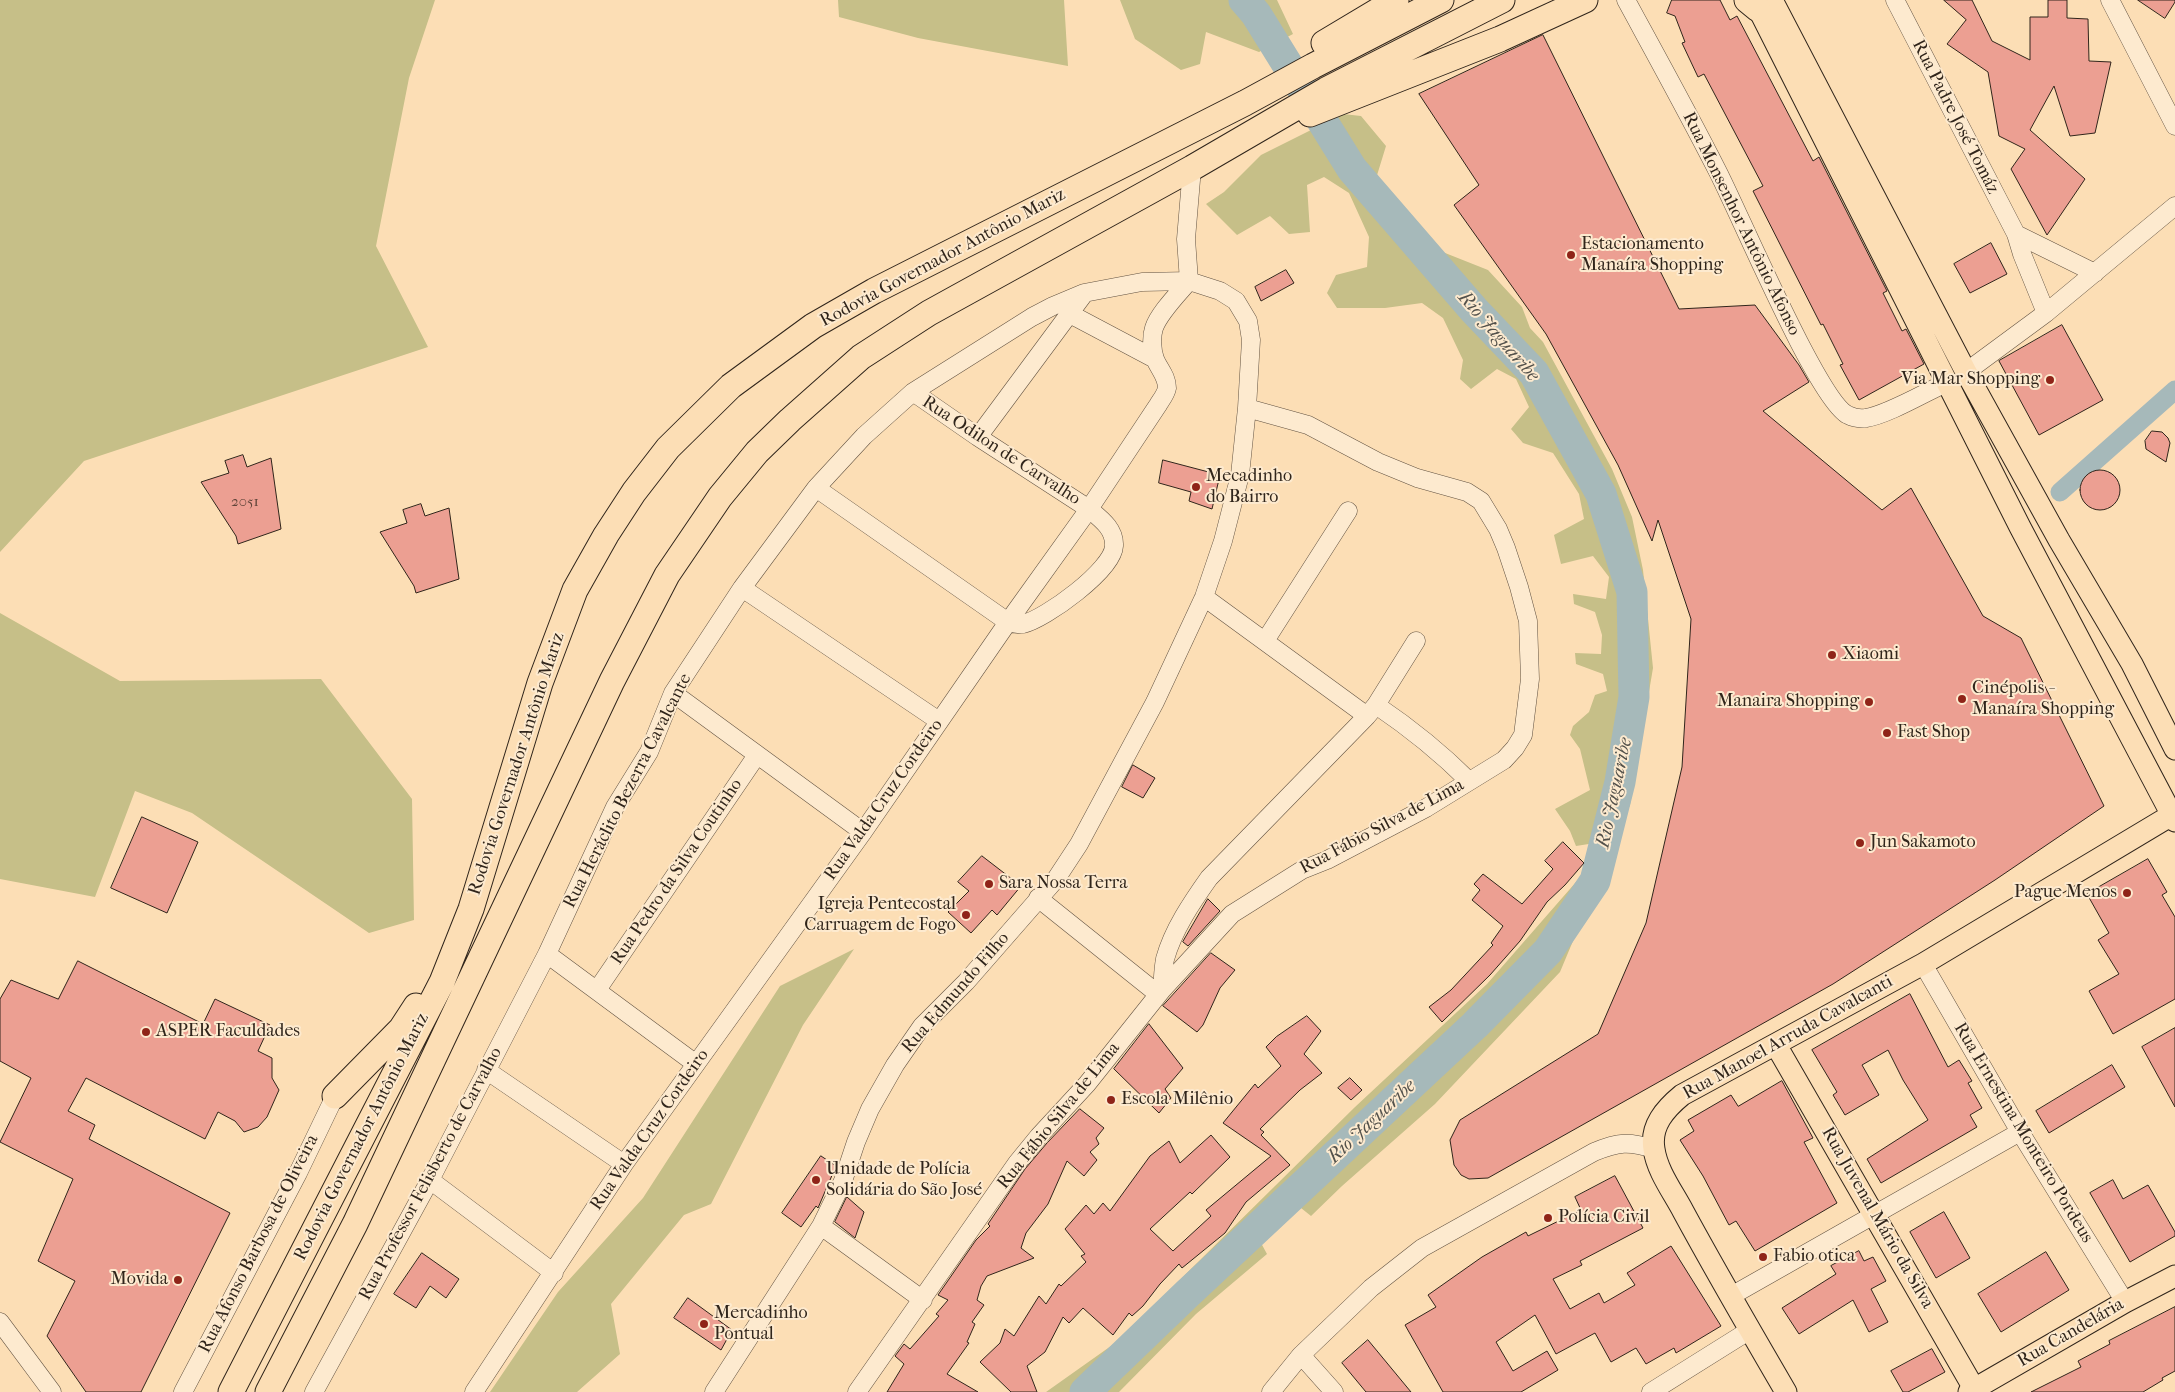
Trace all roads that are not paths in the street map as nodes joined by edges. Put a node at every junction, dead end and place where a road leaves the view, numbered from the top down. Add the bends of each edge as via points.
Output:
1 (1396, 0) edge
2 (1442, 0) edge
3 (1502, 0) edge
4 (1585, 0) edge
5 (1626, 0) edge
6 (1895, 0) edge
7 (2110, 0) edge
8 (1758, 2) edge
9 (1310, 59) junction
10 (1243, 98) junction
11 (1323, 98) junction
12 (2175, 126) edge
13 (1192, 168) junction
14 (2175, 206) edge
15 (2016, 234) junction
16 (2094, 273) junction
17 (1188, 281) junction
18 (1084, 293) junction
19 (2046, 313) junction
20 (1070, 314) junction
21 (1155, 359) junction
22 (1966, 372) junction
23 (1946, 383) junction
24 (913, 392) junction
25 (1247, 408) junction
26 (978, 438) junction
27 (816, 488) junction
28 (1090, 509) junction
29 (1348, 511) dead end
30 (742, 588) junction
31 (1204, 597) junction
32 (1008, 622) junction
33 (1265, 641) junction
34 (1416, 641) dead end
35 (673, 693) junction
36 (1372, 711) junction
37 (938, 721) junction
38 (2175, 749) edge
39 (757, 755) junction
40 (1469, 781) junction
41 (2174, 816) edge
42 (863, 832) junction
43 (1038, 898) junction
44 (471, 909) junction
45 (547, 954) junction
46 (1923, 964) junction
47 (597, 990) junction
48 (1160, 992) junction
49 (1776, 1045) junction
50 (696, 1064) junction
51 (486, 1070) junction
52 (335, 1096) joint
53 (2020, 1132) junction
54 (1654, 1149) junction
55 (624, 1164) junction
56 (430, 1180) junction
57 (1875, 1215) junction
58 (822, 1226) junction
59 (554, 1273) junction
60 (2175, 1276) edge
61 (1731, 1296) junction
62 (923, 1300) junction
63 (2125, 1302) junction
64 (0, 1322) edge
65 (1750, 1330) junction
66 (1300, 1355) junction
67 (1973, 1391) edge
68 (52, 1392) edge
69 (182, 1392) edge
70 (231, 1392) edge
71 (268, 1392) edge
72 (314, 1392) edge
73 (474, 1392) edge
74 (714, 1392) edge
75 (857, 1392) edge
76 (1271, 1392) edge
77 (1334, 1392) edge
78 (1652, 1392) edge
79 (1786, 1392) edge

1 - 9 highway
2 - 9 highway
3 - 11 highway
4 - 11 highway via 1500,40
5 - 23 street, Rua Monsenhor Antônio Afonso via 1718,171 1808,360 1846,414 1856,418 1879,414
6 - 15 street, Rua Padre José Tomáz
7 - 12 street
8 - 22 main road
8 - 23 main road
9 - 10 highway
9 - 10 highway, Rodovia Governador Antônio Mariz via 1290,78
10 - 44 highway, Rodovia Governador Antônio Mariz via 1201,124 874,291 814,326 731,386 668,448 634,492 575,590 540,683
11 - 13 highway, Rodovia Governador Antônio Mariz
13 - 17 street via 1186,239
13 - 71 highway, Rodovia Governador Antônio Mariz via 929,313 860,357 757,452 720,497 667,575 612,681 355,1224
14 - 16 street
15 - 16 street
15 - 19 street, Rua Padre José Tomáz
16 - 19 street
17 - 18 street, Rua Heráclito Bezerra Cavalcante via 1142,282
17 - 21 street via 1154,326
17 - 25 street, Rua Heráclito Bezerra Cavalcante via 1230,296 1248,320 1251,340
18 - 20 street
18 - 24 street, Rua Heráclito Bezerra Cavalcante via 1032,317
19 - 22 street
20 - 21 street
20 - 26 street
21 - 28 street, Rua Valda Cruz Cordeiro via 1162,370 1166,392
22 - 38 main road via 2132,664
23 - 41 main road
24 - 26 street, Rua Odilon de Carvalho
24 - 27 street, Rua Heráclito Bezerra Cavalcante via 864,436
25 - 31 street, Rua Edmundo Filho via 1240,475
25 - 40 street, Rua Fábio Silva de Lima via 1308,425 1378,462 1417,478 1466,492 1481,501 1490,514 1506,548 1528,621 1530,679 1523,735 1504,760
26 - 28 street, Rua Odilon de Carvalho
27 - 30 street, Rua Heráclito Bezerra Cavalcante
27 - 32 street
28 - 32 street, Rua Valda Cruz Cordeiro
28 - 32 street, Rua Odilon de Carvalho via 1105,522 1112,534 1114,546 1109,560 1047,613 1023,624
29 - 33 street
30 - 35 street, Rua Heráclito Bezerra Cavalcante
30 - 37 street
31 - 33 street
31 - 43 street, Rua Edmundo Filho via 1155,702 1079,844 1056,879
32 - 37 street, Rua Valda Cruz Cordeiro
33 - 36 street
34 - 36 street
35 - 39 street
35 - 45 street, Rua Heráclito Bezerra Cavalcante via 649,752 616,807
36 - 40 street via 1413,730
36 - 48 street via 1209,878 1169,949
37 - 42 street, Rua Valda Cruz Cordeiro
39 - 42 street
39 - 47 street, Rua Pedro da Silva Coutinho
40 - 48 street, Rua Fábio Silva de Lima via 1411,816 1302,870 1239,909
41 - 46 main road, Rua Manoel Arruda Cavalcanti
42 - 50 street, Rua Valda Cruz Cordeiro
43 - 48 street
43 - 58 street, Rua Edmundo Filho via 966,982 922,1026 896,1065 870,1109
44 - 52 highway via 455,929 416,1008 401,1029
44 - 70 highway, Rodovia Governador Antônio Mariz via 442,982
45 - 47 street
45 - 51 street, Rua Professor Felisberto de Carvalho
46 - 49 main road, Rua Manoel Arruda Cavalcanti
46 - 53 street, Rua Ernestina Monteiro Pordeus
47 - 50 street
48 - 62 street, Rua Fábio Silva de Lima via 1087,1084 1017,1163
49 - 54 main road, Rua Manoel Arruda Cavalcanti via 1672,1103 1659,1118 1654,1132
49 - 57 main road, Rua Juvenal Mário da Silva
50 - 55 street, Rua Valda Cruz Cordeiro
51 - 55 street
51 - 56 street, Rua Professor Felisberto de Carvalho
52 - 69 street, Rua Afonso Barbosa de Oliveira
53 - 57 street
53 - 63 street, Rua Ernestina Monteiro Pordeus
54 - 61 main road via 1661,1171
54 - 66 street via 1628,1142 1610,1145 1565,1166 1422,1248 1371,1288
55 - 59 street, Rua Valda Cruz Cordeiro
56 - 59 street
56 - 72 street, Rua Professor Felisberto de Carvalho
57 - 61 street
57 - 67 main road, Rua Juvenal Mário da Silva
58 - 62 street
58 - 74 street, Rua Edmundo Filho
59 - 73 street, Rua Valda Cruz Cordeiro
60 - 63 main road, Rua Candelária
61 - 65 main road
62 - 75 street, Rua Fábio Silva de Lima
63 - 67 main road, Rua Candelária
64 - 68 street
65 - 78 street
65 - 79 main road
66 - 76 street
66 - 77 street

